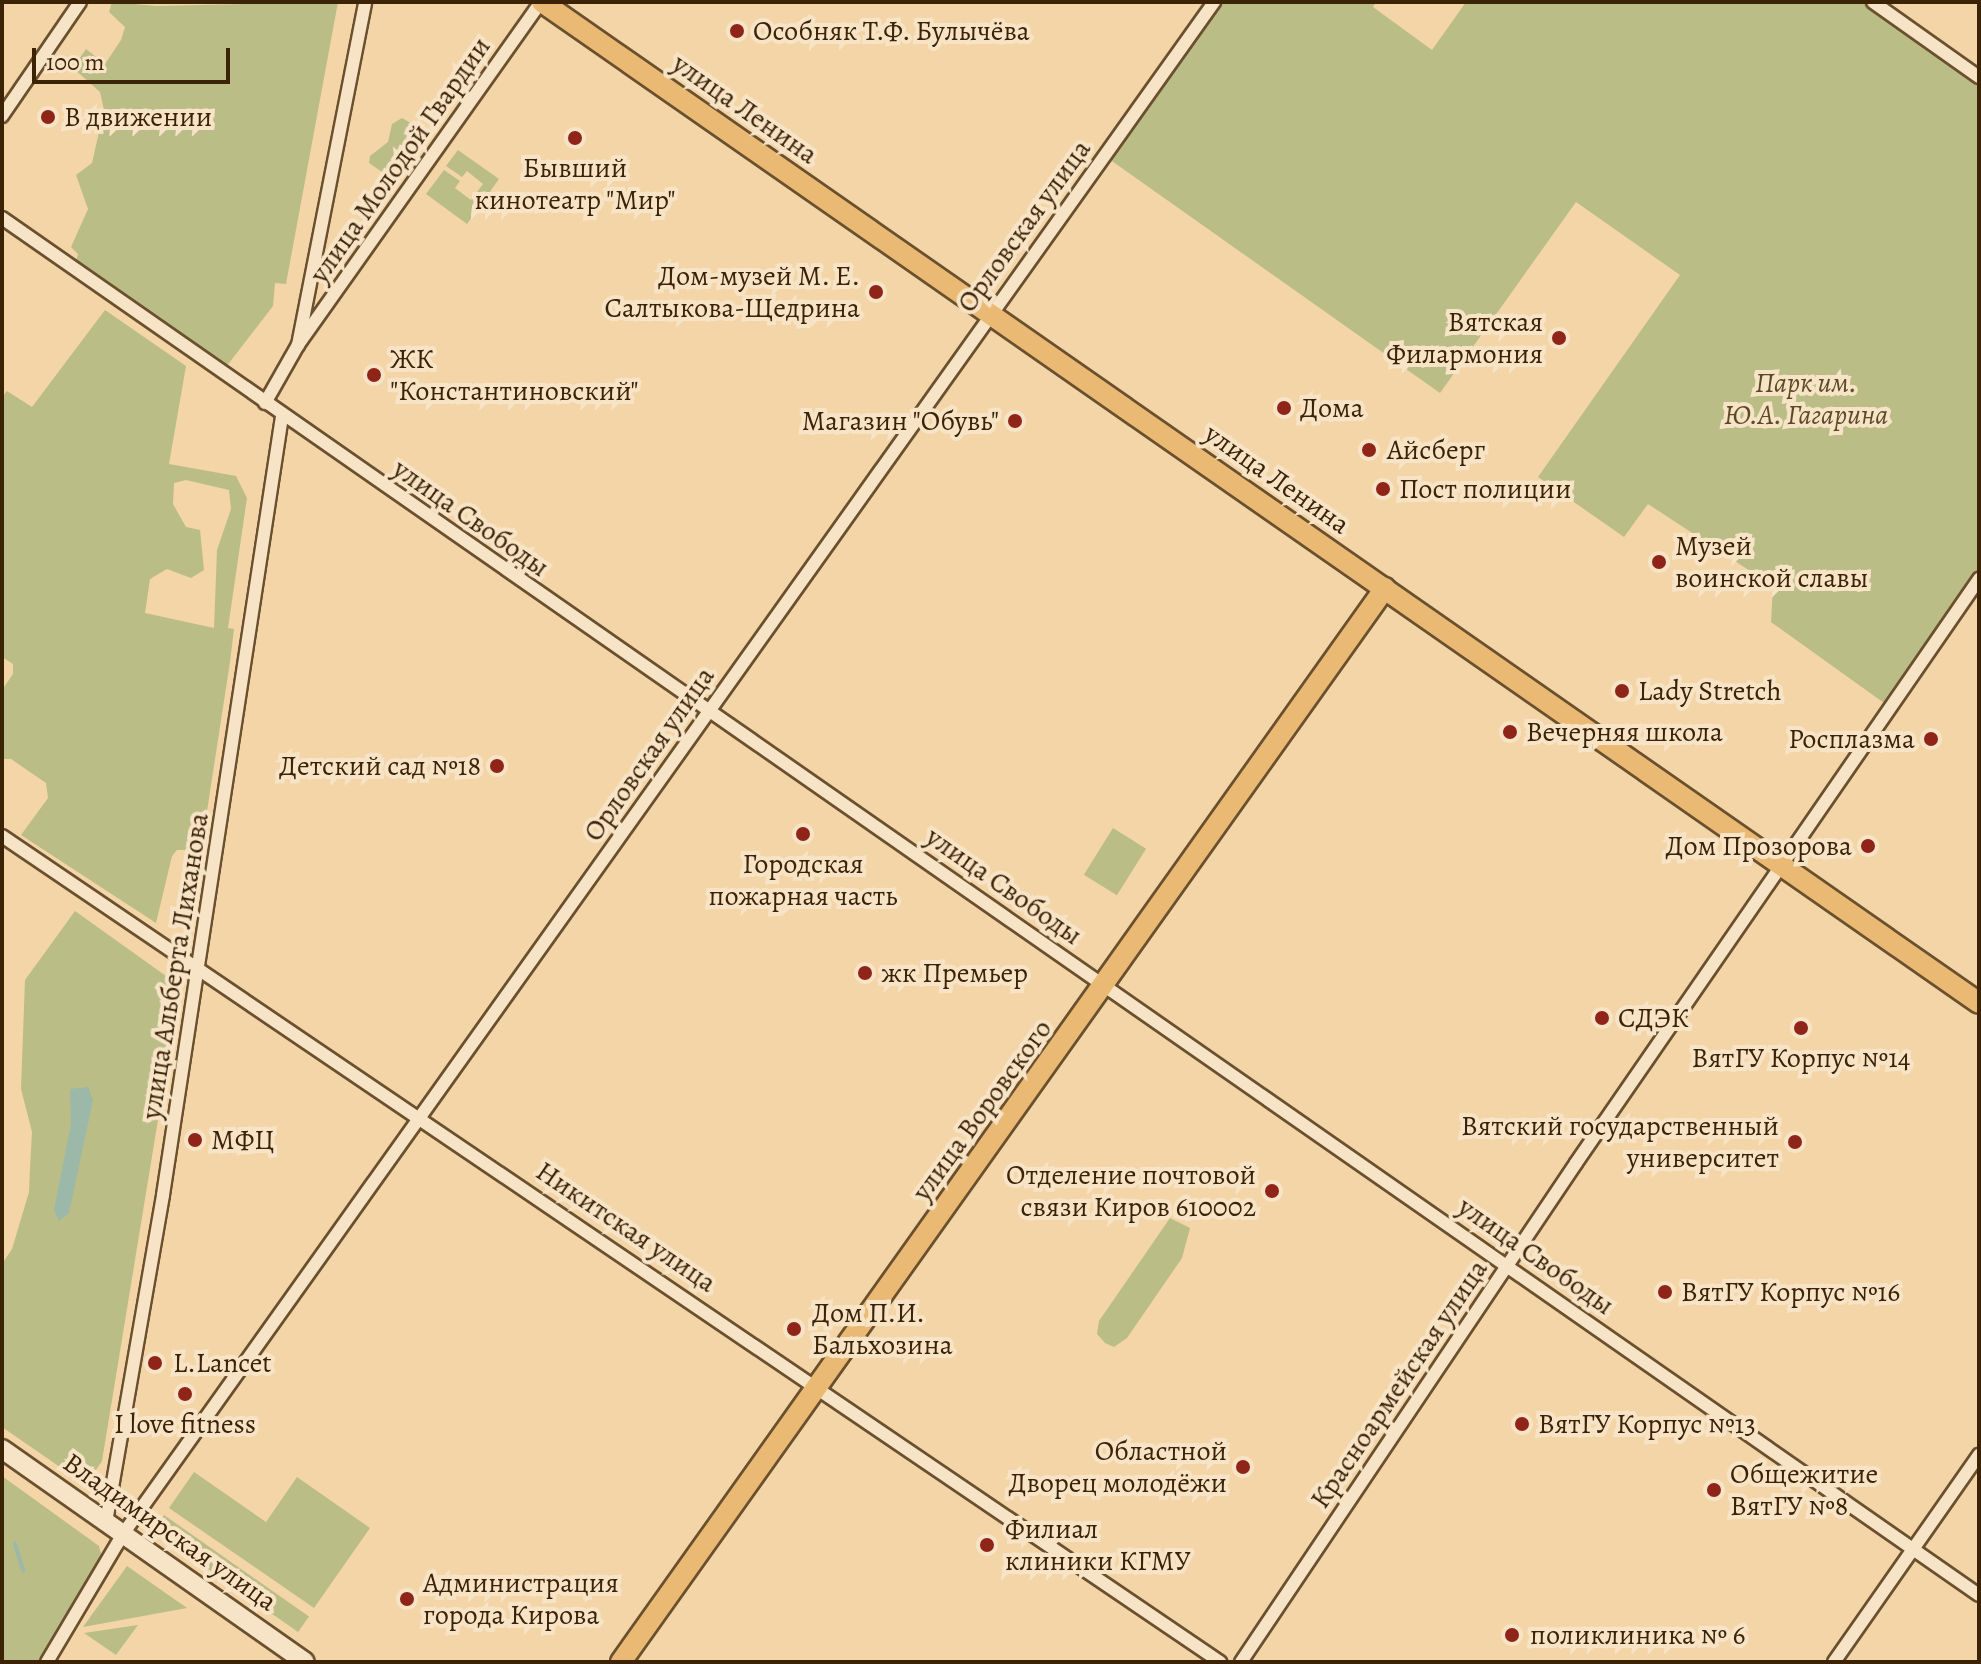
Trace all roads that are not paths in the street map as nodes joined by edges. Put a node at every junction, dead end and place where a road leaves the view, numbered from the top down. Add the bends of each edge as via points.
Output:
1 (80, 2) edge
2 (365, 2) edge
3 (542, 2) edge
4 (1214, 2) edge
5 (1873, 2) edge
6 (1979, 77) edge
7 (2, 116) edge
8 (2, 218) edge
9 (991, 314) junction
10 (298, 345) junction
11 (265, 403) junction
12 (282, 416) junction
13 (1979, 579) edge
14 (1385, 588) junction
15 (708, 711) junction
16 (2, 836) edge
17 (1781, 866) junction
18 (199, 969) junction
19 (1105, 986) junction
20 (1979, 1003) edge
21 (422, 1118) junction
22 (1508, 1265) junction
23 (818, 1386) junction
24 (2, 1449) edge
25 (1979, 1455) edge
26 (106, 1522) junction
27 (123, 1534) junction
28 (1913, 1549) junction
29 (1979, 1595) edge
30 (47, 1662) edge
31 (305, 1662) edge
32 (621, 1662) edge
33 (1220, 1662) edge
34 (1241, 1662) edge
35 (1834, 1662) edge

1 - 7 street
2 - 10 street
3 - 9 main road, улица Ленина
3 - 10 street, улица Молодой Гвардии
4 - 9 street, Орловская улица
5 - 6 street
8 - 11 street, улица Свободы
9 - 14 main road, улица Ленина
9 - 15 street, Орловская улица
10 - 11 street
11 - 12 street, улица Свободы
12 - 15 street, улица Свободы
12 - 18 street, улица Альберта Лиханова
13 - 17 street, Красноармейская улица
14 - 17 main road, улица Ленина
14 - 19 main road, улица Воровского
15 - 19 street, улица Свободы
15 - 21 street, Орловская улица
16 - 18 street, Никитская улица
17 - 20 main road, улица Ленина
17 - 22 street, Красноармейская улица
18 - 21 street, Никитская улица
18 - 26 street, улица Альберта Лиханова
19 - 22 street, улица Свободы
19 - 23 main road, улица Воровского
21 - 23 street, Никитская улица
21 - 27 street, Орловская улица
22 - 28 street, улица Свободы
22 - 34 street, Красноармейская улица
23 - 32 main road, улица Воровского
23 - 33 street, Никитская улица
24 - 26 main road, Владимирская улица
25 - 28 street
26 - 27 main road, Владимирская улица
27 - 30 street, Орловская улица
27 - 31 main road, Владимирская улица
28 - 29 street, улица Свободы
28 - 35 street

